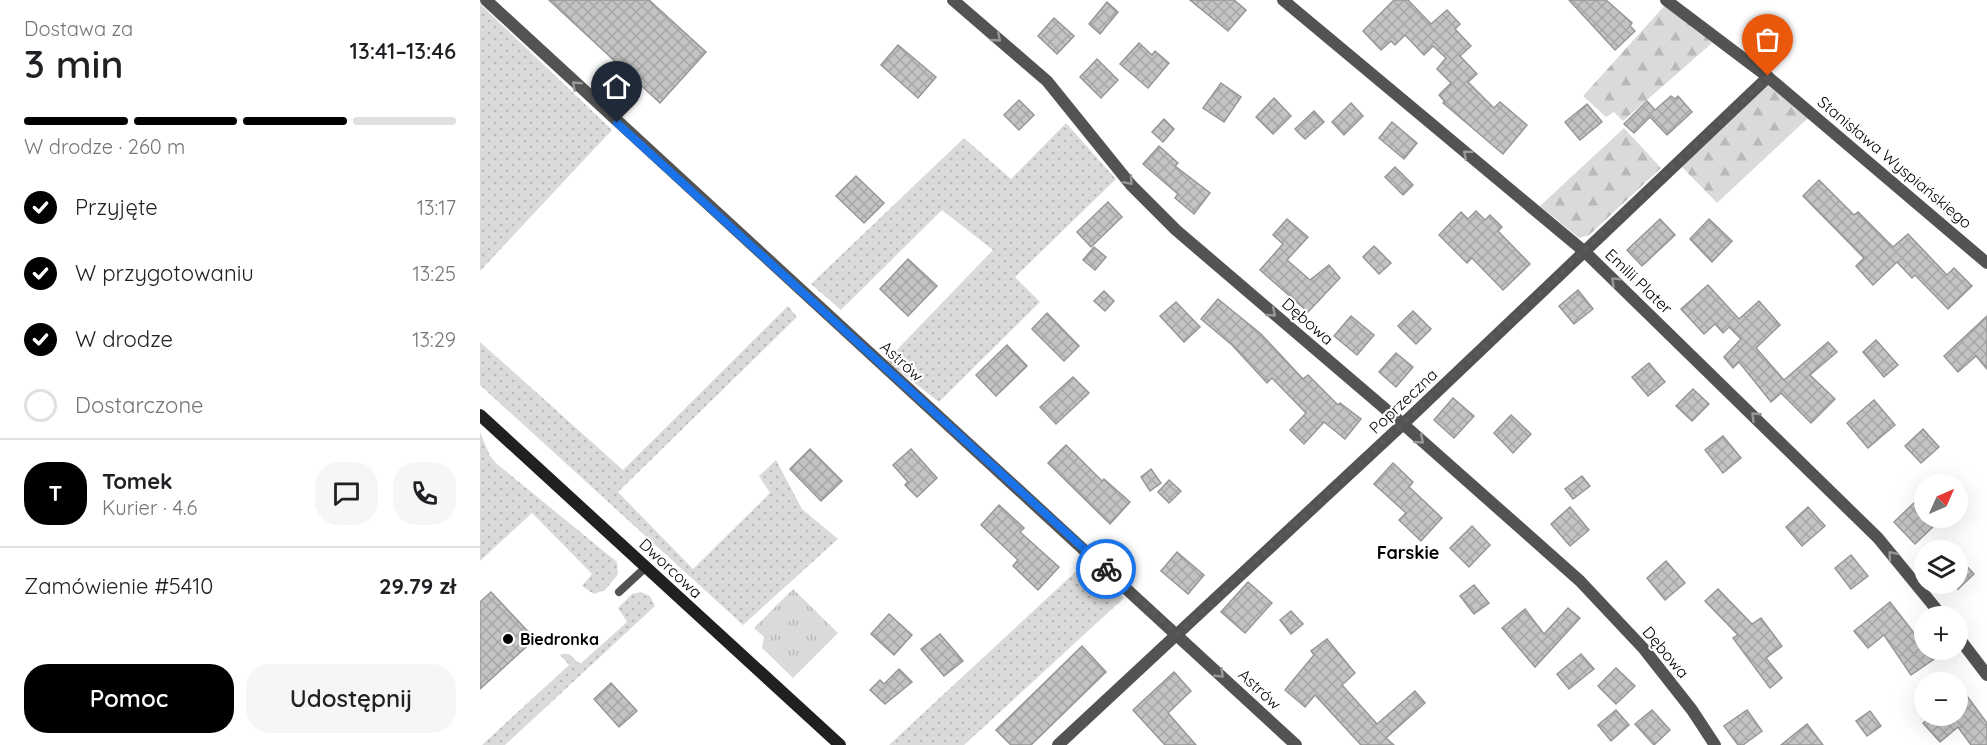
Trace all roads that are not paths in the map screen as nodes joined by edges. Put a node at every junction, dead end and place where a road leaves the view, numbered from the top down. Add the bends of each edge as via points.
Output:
1 (486, 0) edge
2 (953, 0) edge
3 (1283, 0) edge
4 (1666, 0) edge
5 (1768, 76) junction
6 (1585, 252) junction
7 (1987, 262) edge
8 (480, 415) edge
9 (1402, 424) junction
10 (646, 567) junction
11 (619, 592) dead end
12 (1934, 606) edge
13 (1178, 634) junction
14 (1968, 650) edge
15 (1987, 675) edge
16 (840, 745) edge
17 (1058, 745) edge
18 (1296, 745) edge
19 (1715, 745) edge

13 -> 1 street, Astrów
2 -> 9 street, Dębowa via 1047,81 1131,185 1176,230
6 -> 3 street, Emilii Plater
4 - 5 street, Stanisława Wyspiańskiego
5 - 6 street, Poprzeczna
5 - 7 street, Stanisława Wyspiańskiego
6 - 9 street, Poprzeczna
12 -> 6 street, Emilii Plater via 1878,538
8 - 10 main road, Dworcowa
9 - 13 street, Poprzeczna
9 -> 19 street, Dębowa via 1580,581 1644,650
10 - 11 lane
10 - 16 main road, Dworcowa
13 - 17 street, Poprzeczna
13 -> 18 street, Astrów
14 - 15 street

